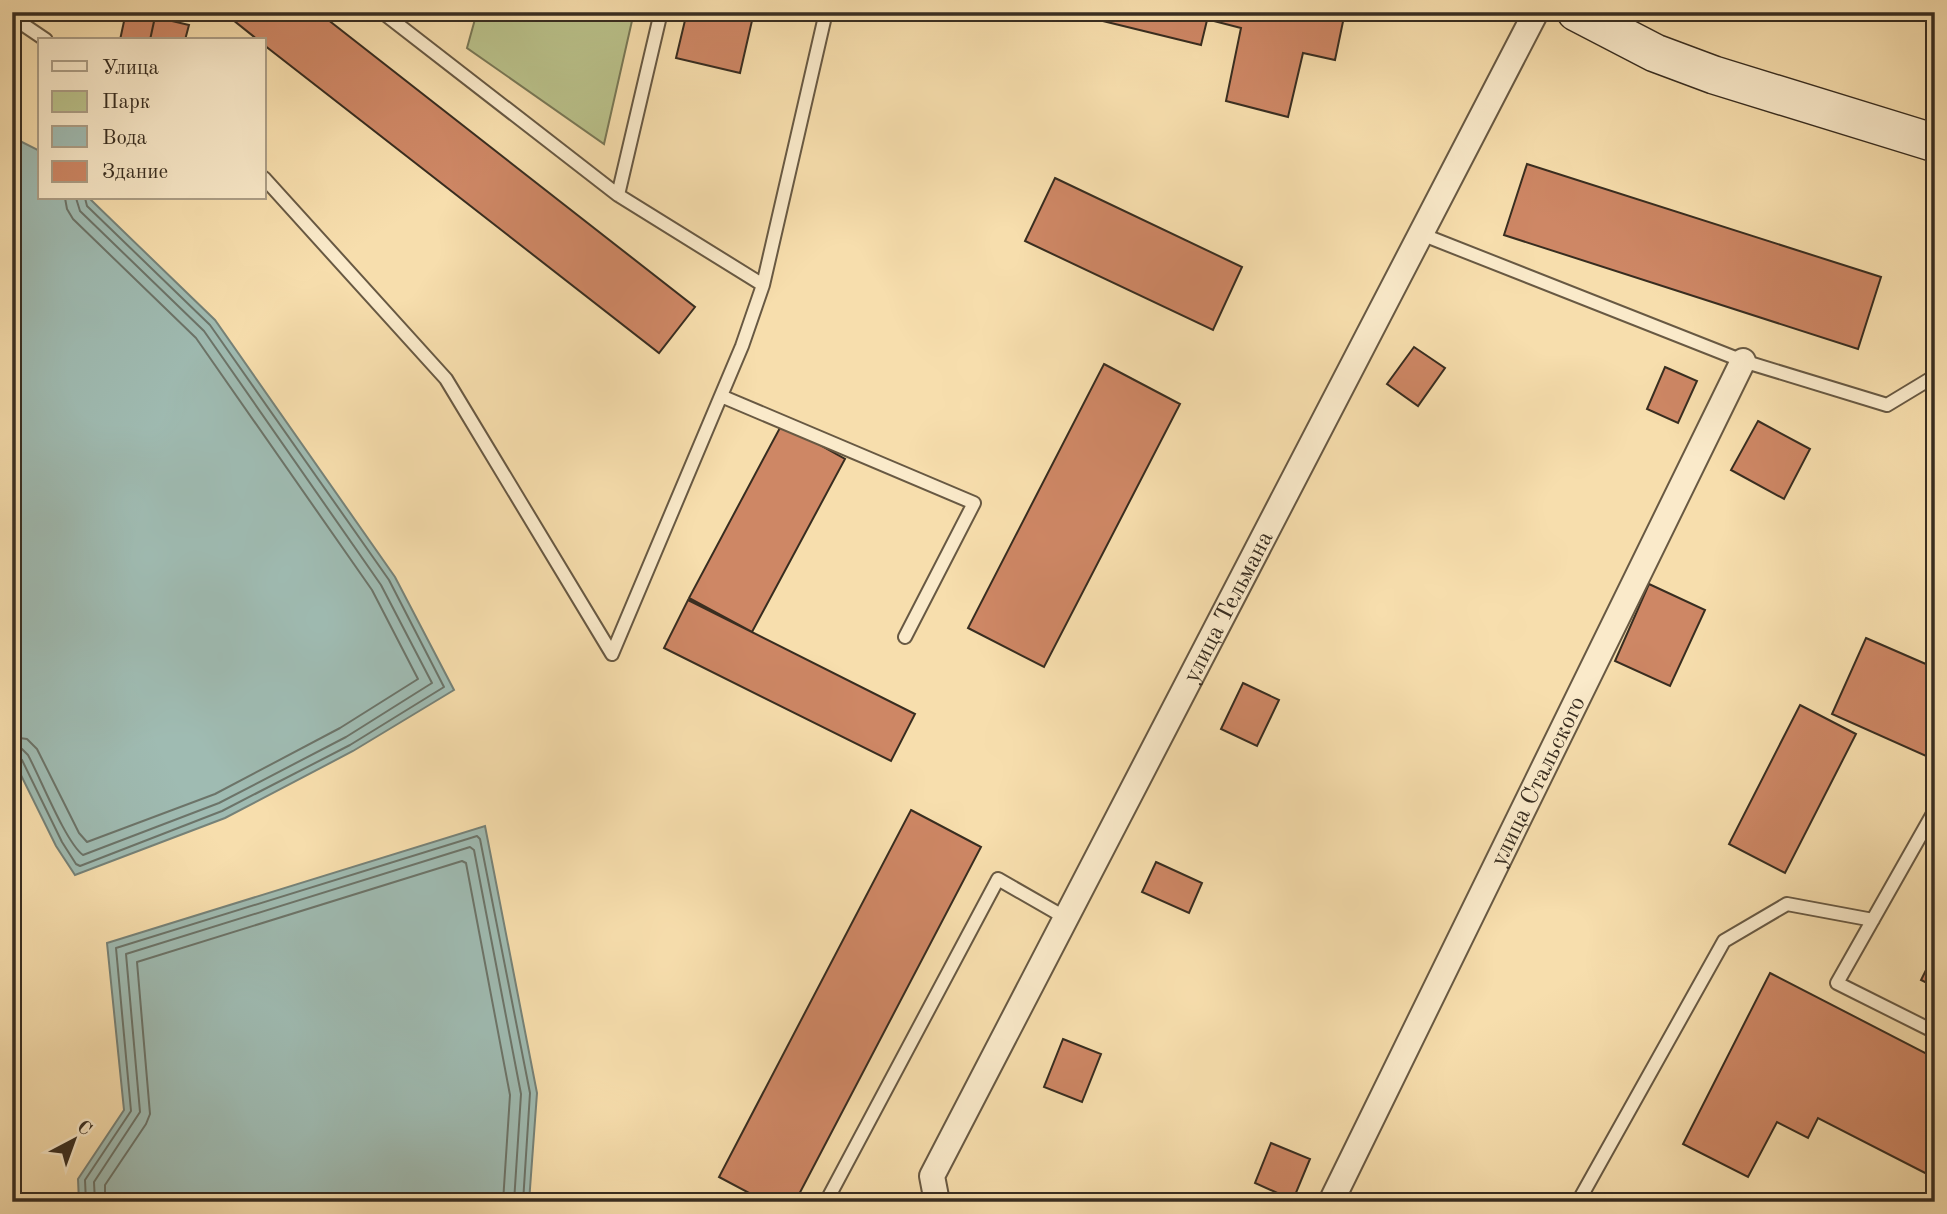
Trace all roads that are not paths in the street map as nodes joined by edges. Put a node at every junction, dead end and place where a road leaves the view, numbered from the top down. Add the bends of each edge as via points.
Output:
1 (382, 12) edge
2 (661, 12) edge
3 (826, 12) edge
4 (1536, 12) edge
5 (1576, 12) edge
6 (12, 17) edge
7 (43, 38) edge
8 (1935, 143) edge
9 (266, 180) edge
10 (618, 195) junction
11 (1421, 234) junction
12 (763, 285) junction
13 (1743, 361) junction
14 (1935, 376) edge
15 (721, 396) junction
16 (905, 637) dead end
17 (1935, 810) edge
18 (1066, 918) junction
19 (1873, 920) junction
20 (1935, 1032) edge
21 (826, 1202) edge
22 (937, 1202) edge
23 (1331, 1202) edge
24 (1578, 1202) edge

1 - 10 lane
2 - 10 lane
3 - 12 lane
4 - 11 street, улица Тельмана
5 - 8 main road via 1655,53
6 - 7 lane
9 - 15 lane via 446,379 612,654
10 - 12 lane
11 - 13 lane
11 - 18 street, улица Тельмана
12 - 15 lane
13 - 14 lane via 1887,405
13 - 23 street, улица Стальского
15 - 16 lane via 974,503
17 - 19 lane
18 - 21 lane via 998,879
18 - 22 street, улица Тельмана via 932,1176
19 - 20 lane via 1837,984
19 - 24 lane via 1787,904 1724,941

